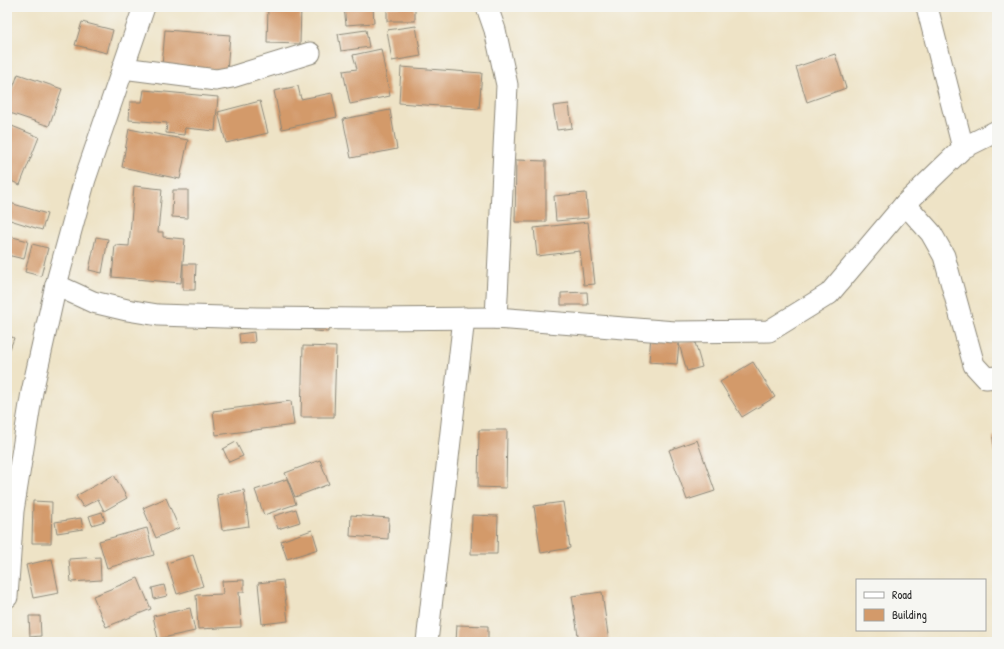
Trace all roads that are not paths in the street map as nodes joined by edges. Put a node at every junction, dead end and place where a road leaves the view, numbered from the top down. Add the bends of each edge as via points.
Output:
1 (487, 7) edge
2 (927, 7) edge
3 (140, 11) edge
4 (310, 54) dead end
5 (123, 68) junction
6 (997, 131) edge
7 (963, 148) junction
8 (905, 204) junction
9 (56, 284) junction
10 (464, 318) junction
11 (496, 318) junction
12 (997, 377) edge
13 (7, 597) edge
14 (428, 642) edge

1 - 11 street via 495,30 506,85
2 - 7 street
3 - 5 street
4 - 5 street via 216,80
5 - 9 street via 85,179
6 - 7 street
7 - 8 street
8 - 11 street via 829,294 769,331 675,332
8 - 12 street via 931,233 944,256 974,366 986,378
9 - 10 street via 93,302 158,315
9 - 13 street via 32,392 13,511
10 - 11 street
10 - 14 street

